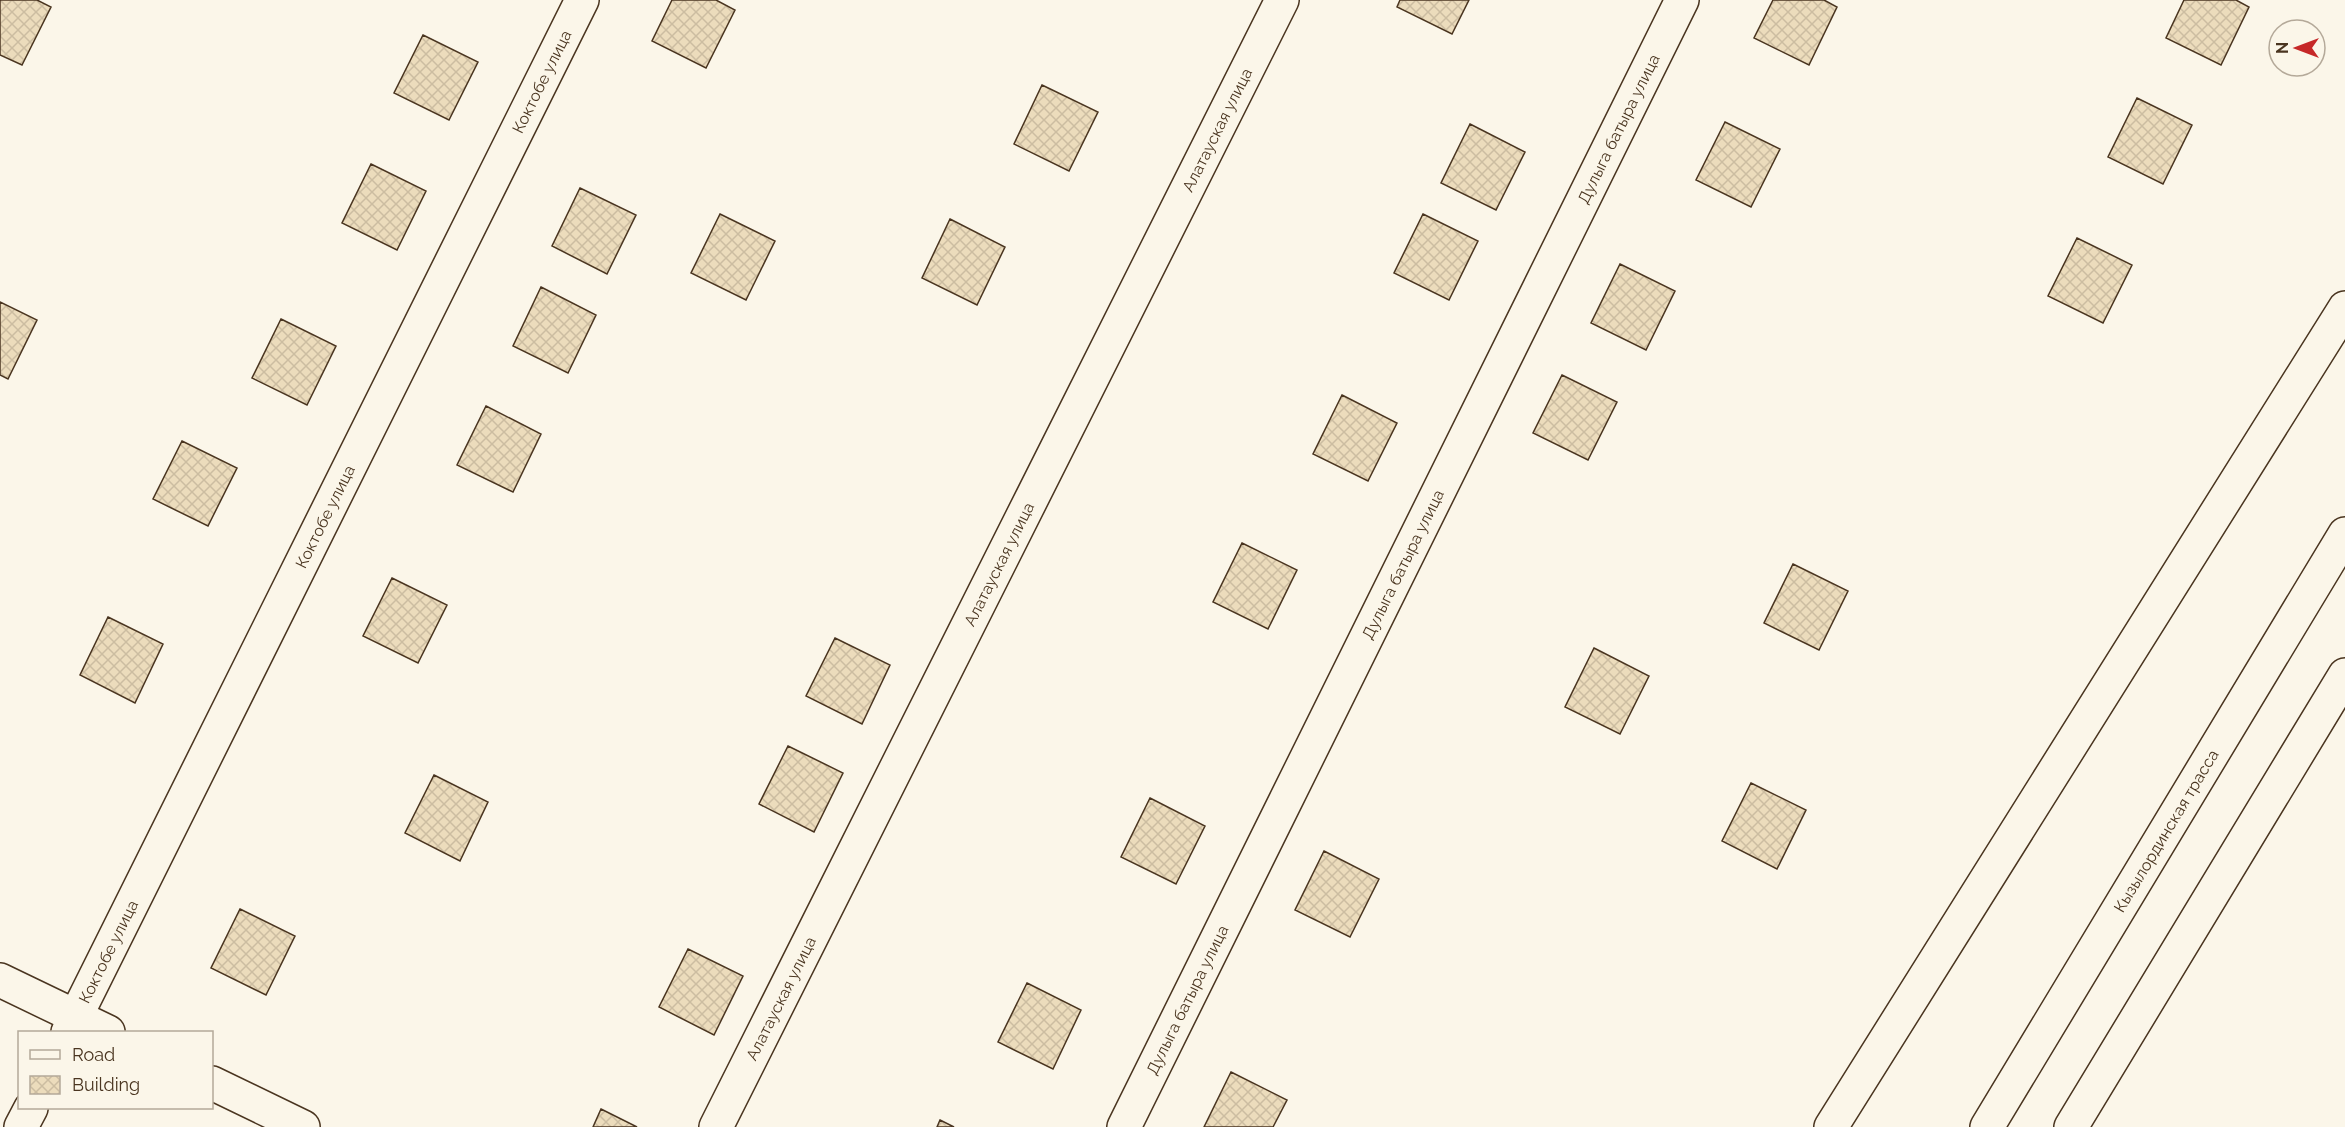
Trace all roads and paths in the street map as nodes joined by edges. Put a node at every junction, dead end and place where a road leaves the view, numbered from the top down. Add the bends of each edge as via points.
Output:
1 (582, 0) edge
2 (1282, 0) edge
3 (1682, 0) edge
4 (2345, 308) edge
5 (2345, 534) edge
6 (2345, 675) edge
7 (2345, 715) edge
8 (2247, 836) junction
9 (0, 980) edge
10 (72, 1025) edge
11 (103, 1031) edge
12 (213, 1083) edge
13 (30, 1109) edge
14 (21, 1127) edge
15 (303, 1127) edge
16 (716, 1127) edge
17 (1124, 1127) edge
18 (1831, 1127) edge
19 (1987, 1127) edge
20 (2071, 1127) edge

1 - 10 main road, Коктобе улица
2 - 16 main road, Алатауская улица
3 - 17 main road, Дулыга батыра улица
4 - 18 main road
5 - 19 main road, Кызылординская трасса
6 - 8 main road
7 - 8 main road
8 - 20 main road
9 - 10 main road
10 - 11 main road
12 - 15 main road
13 - 14 main road

